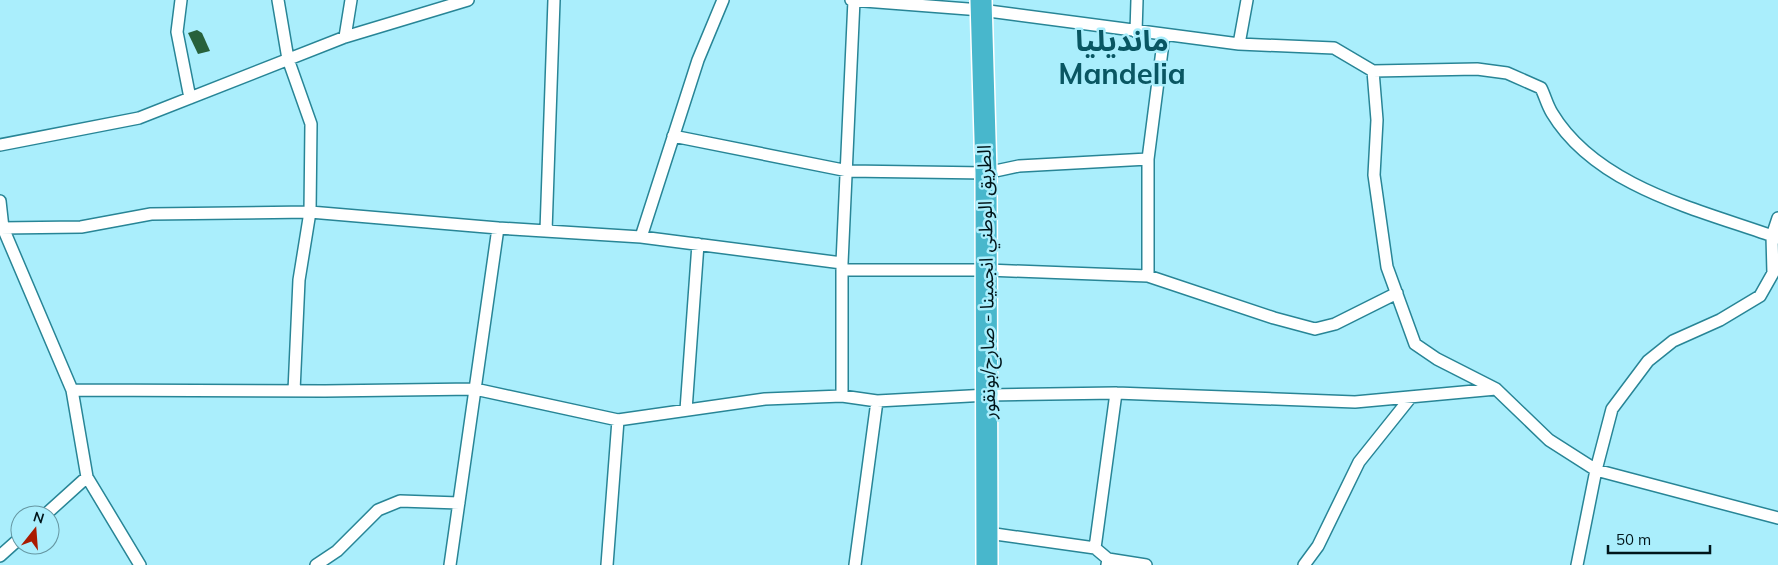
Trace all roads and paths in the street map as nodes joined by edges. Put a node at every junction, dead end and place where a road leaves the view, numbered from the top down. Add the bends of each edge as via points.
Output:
1 (181, 0) edge
2 (278, 0) edge
3 (351, 0) edge
4 (468, 0) edge
5 (554, 0) edge
6 (723, 0) edge
7 (852, 0) edge
8 (1137, 0) edge
9 (1247, 0) edge
10 (981, 5) edge
11 (1136, 32) junction
12 (1164, 36) junction
13 (345, 37) junction
14 (1239, 44) junction
15 (288, 60) junction
16 (1373, 71) junction
17 (190, 98) junction
18 (673, 136) junction
19 (0, 145) edge
20 (1148, 160) junction
21 (848, 171) junction
22 (986, 173) junction
23 (0, 201) edge
24 (310, 212) junction
25 (1778, 218) edge
26 (2, 228) edge
27 (498, 228) junction
28 (546, 231) junction
29 (1775, 237) edge
30 (642, 238) junction
31 (698, 244) junction
32 (842, 266) junction
33 (987, 270) junction
34 (1148, 276) junction
35 (1397, 293) junction
36 (475, 389) junction
37 (1496, 389) junction
38 (72, 390) junction
39 (294, 391) junction
40 (1116, 393) junction
41 (988, 395) junction
42 (842, 396) junction
43 (1412, 397) junction
44 (877, 401) junction
45 (686, 410) junction
46 (618, 420) junction
47 (1596, 470) junction
48 (87, 477) junction
49 (459, 503) junction
50 (56, 505) edge
51 (1778, 518) edge
52 (988, 532) junction
53 (10, 547) edge
54 (1095, 548) junction
55 (0, 556) edge
56 (1107, 562) edge
57 (140, 565) edge
58 (316, 565) edge
59 (450, 565) edge
60 (607, 565) edge
61 (855, 565) edge
62 (987, 565) edge
63 (1146, 565) edge
64 (1304, 565) edge
65 (1577, 565) edge

1 - 17 street via 177,32
2 - 15 street
3 - 13 street
4 - 13 street
5 - 28 street
6 - 18 street via 698,60
7 - 10 street
7 - 21 street
8 - 11 street
9 - 14 street
10 - 11 street
10 - 22 highway, الطريق الوطني انجمينا - صارح/بونقور
11 - 12 street
12 - 14 street
12 - 20 street
13 - 15 street
14 - 16 street via 1334,48
15 - 17 street
15 - 24 street via 311,124
16 - 29 street via 1477,69 1507,73 1542,88 1552,112 1575,142 1614,173 1674,203
16 - 35 street via 1377,120 1374,175 1387,267
17 - 19 street via 139,118
18 - 21 street
18 - 30 street
20 - 22 street via 1019,166
20 - 34 street
21 - 22 street
21 - 32 street
22 - 33 highway, الطريق الوطني انجمينا - صارح/بونقور
23 - 26 street
24 - 26 street via 151,214 80,227
24 - 27 street
24 - 39 street via 298,280
25 - 29 street
26 - 38 street
27 - 28 street
27 - 36 street
28 - 30 street
29 - 47 street via 1772,273 1760,296 1720,320 1673,342 1648,361 1612,408
30 - 31 street
31 - 32 street
31 - 45 street
32 - 33 street
32 - 42 street
33 - 34 street
33 - 41 highway, الطريق الوطني انجمينا - صارح/بونقور
34 - 35 street via 1314,329 1336,324
35 - 37 street via 1415,344
36 - 39 street
36 - 46 street
36 - 49 street
37 - 43 street
37 - 47 street via 1549,440
38 - 39 street
38 - 48 street
40 - 41 street
40 - 43 street via 1355,402
40 - 54 street
41 - 44 street
41 - 52 highway, الطريق الوطني انجمينا - صارح/بونقور
42 - 44 street
42 - 45 street via 765,399
43 - 64 street via 1359,462 1318,546
44 - 61 street
45 - 46 street
46 - 60 street
47 - 51 street
47 - 65 street
48 - 50 street
48 - 57 street
49 - 58 street via 400,501 378,510 337,551
49 - 59 street
52 - 54 street
52 - 62 highway, الطريق الوطني انجمينا - صارح/بونقور
53 - 55 street
54 - 56 street
56 - 63 street

